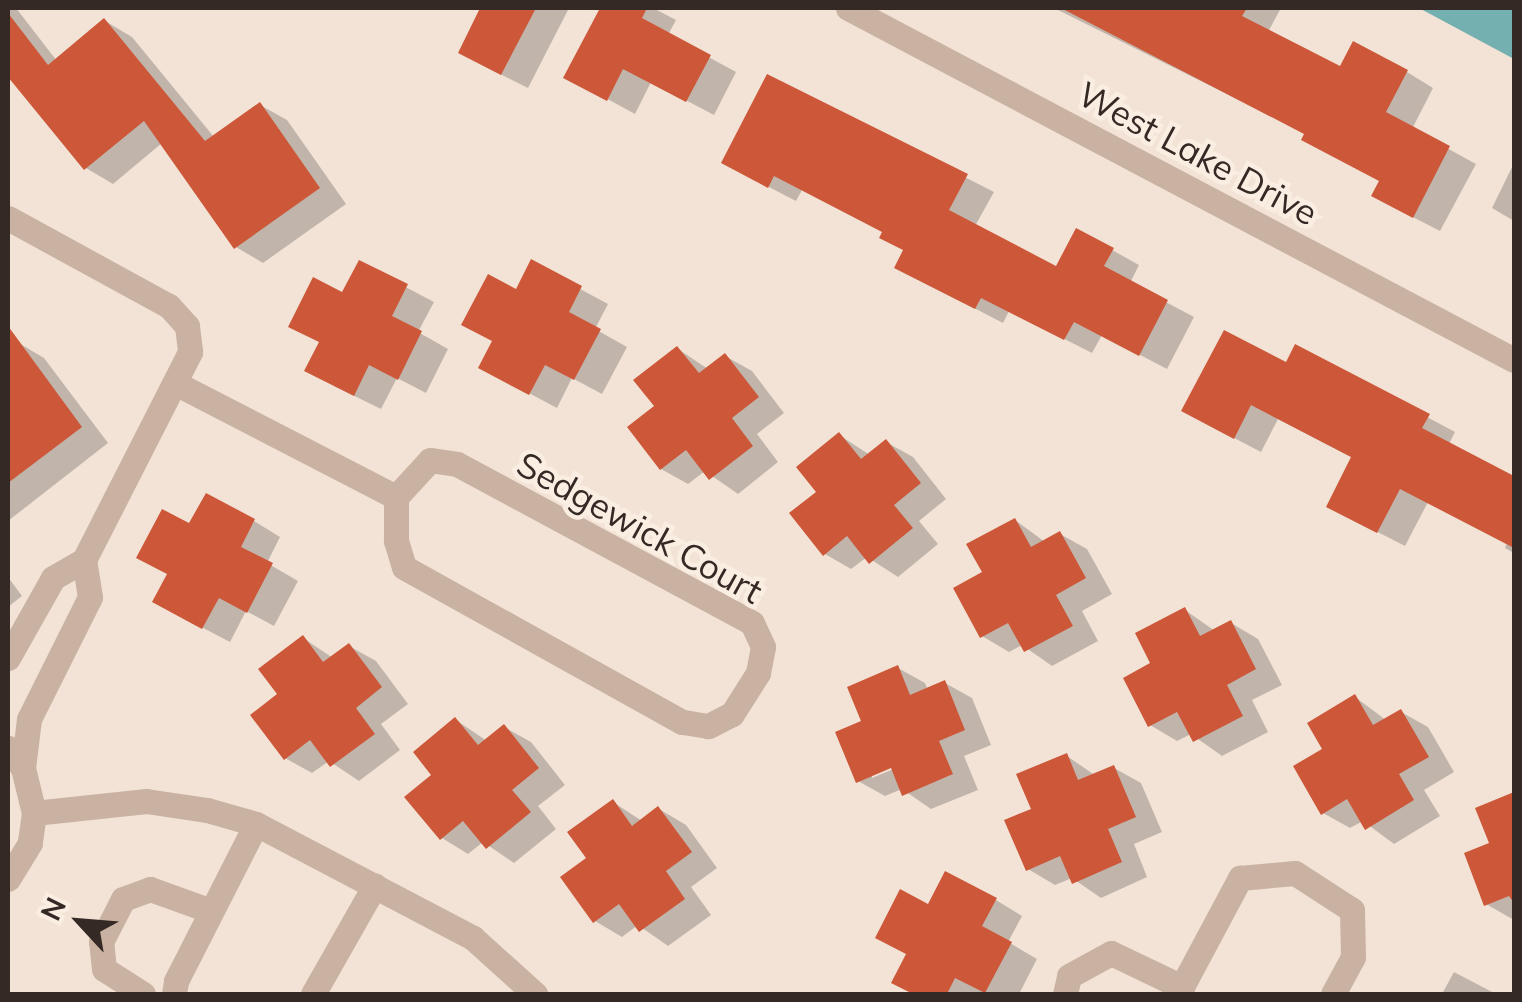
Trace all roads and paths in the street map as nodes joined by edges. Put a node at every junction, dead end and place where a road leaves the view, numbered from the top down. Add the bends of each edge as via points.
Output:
1 (848, 8) edge
2 (8, 218) edge
3 (1514, 360) edge
4 (177, 384) junction
5 (396, 496) junction
6 (84, 560) junction
7 (8, 658) edge
8 (15, 758) edge
9 (34, 813) junction
10 (256, 824) junction
11 (8, 879) edge
12 (375, 885) junction
13 (211, 911) junction
14 (1180, 991) edge
15 (143, 994) edge
16 (174, 994) edge
17 (313, 994) edge
18 (535, 994) edge
19 (1066, 994) edge
20 (1334, 994) edge

1 - 3 street, West Lake Drive
2 - 4 street via 169,306 187,326 190,352
4 - 5 street
4 - 6 street
5 - 5 street, Sedgewick Court via 404,566 682,722 708,726 732,714 758,673 763,647 752,623 457,464 430,460
6 - 7 street via 53,578
6 - 8 street via 90,598
8 - 9 street
9 - 10 street via 146,801
9 - 11 street via 30,843
10 - 12 street
10 - 13 street
12 - 17 street
12 - 18 street via 473,938
13 - 15 street via 150,889 124,898 101,942 104,970
13 - 16 street
14 - 19 street via 1111,953 1069,976
14 - 20 street via 1240,878 1295,874 1352,910 1354,957

